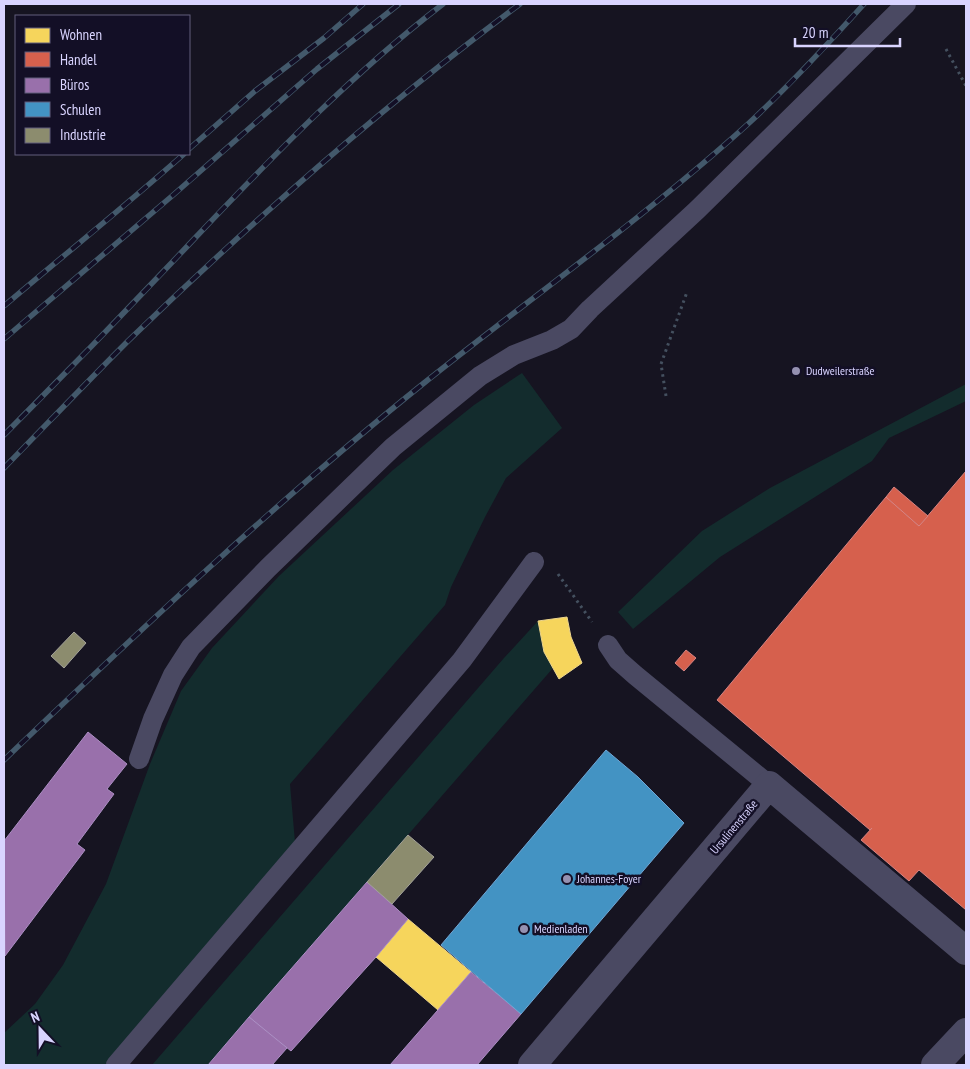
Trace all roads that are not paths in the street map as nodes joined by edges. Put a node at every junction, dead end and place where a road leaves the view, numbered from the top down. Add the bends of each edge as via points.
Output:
1 (906, 4) edge
2 (534, 562) dead end
3 (608, 645) road end
4 (139, 759) dead end
5 (769, 785) junction
6 (966, 951) edge
7 (966, 1032) edge
8 (116, 1065) edge
9 (532, 1065) edge
10 (935, 1065) edge

1 - 4 lane via 571,330 514,355 480,376 393,447 268,568 191,647 169,684
2 - 8 lane via 462,660
3 - 5 lane via 618,660 635,675
5 - 6 street
5 - 9 street, Ursulinenstraße
7 - 10 street

